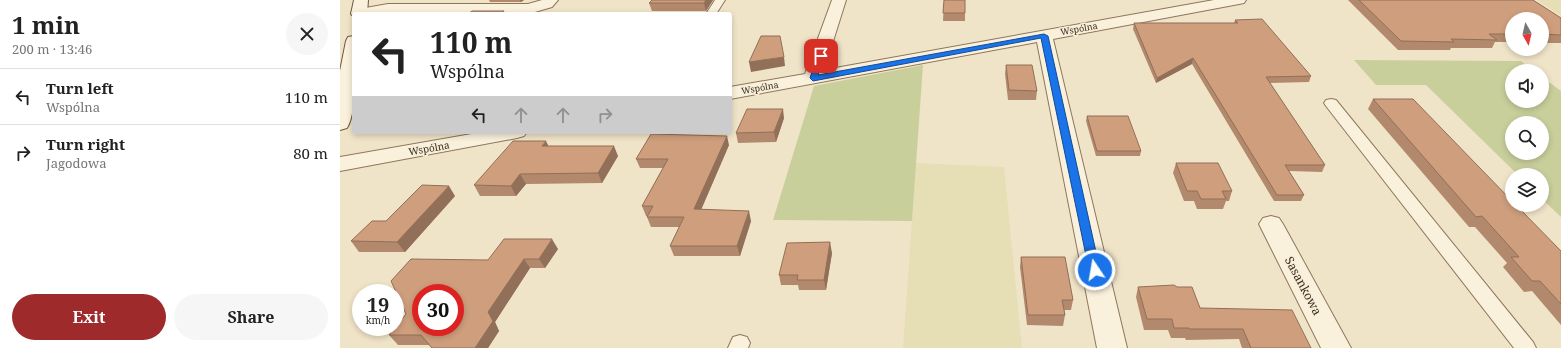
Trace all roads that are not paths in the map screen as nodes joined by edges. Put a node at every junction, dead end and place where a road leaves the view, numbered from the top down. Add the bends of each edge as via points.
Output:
1 (551, 0) edge
2 (720, 0) edge
3 (839, 0) edge
4 (1239, 0) edge
5 (359, 9) edge
6 (712, 12) edge
7 (1044, 36) junction
8 (352, 50) edge
9 (813, 78) junction
10 (343, 93) edge
11 (732, 93) edge
12 (1331, 103) dead end
13 (340, 124) edge
14 (506, 134) edge
15 (340, 164) edge
16 (1271, 224) dead end
17 (1112, 348) edge
18 (1336, 348) edge
19 (1526, 348) edge

1 - 5 street via 547,4 528,9
2 - 6 lane
3 - 9 street
4 - 7 street, Wspólna
7 - 9 street, Wspólna
7 - 17 street
8 - 10 street
9 - 11 street, Wspólna
10 - 13 street
12 - 19 lane
14 - 15 street, Wspólna
16 - 18 street, Sasankowa

